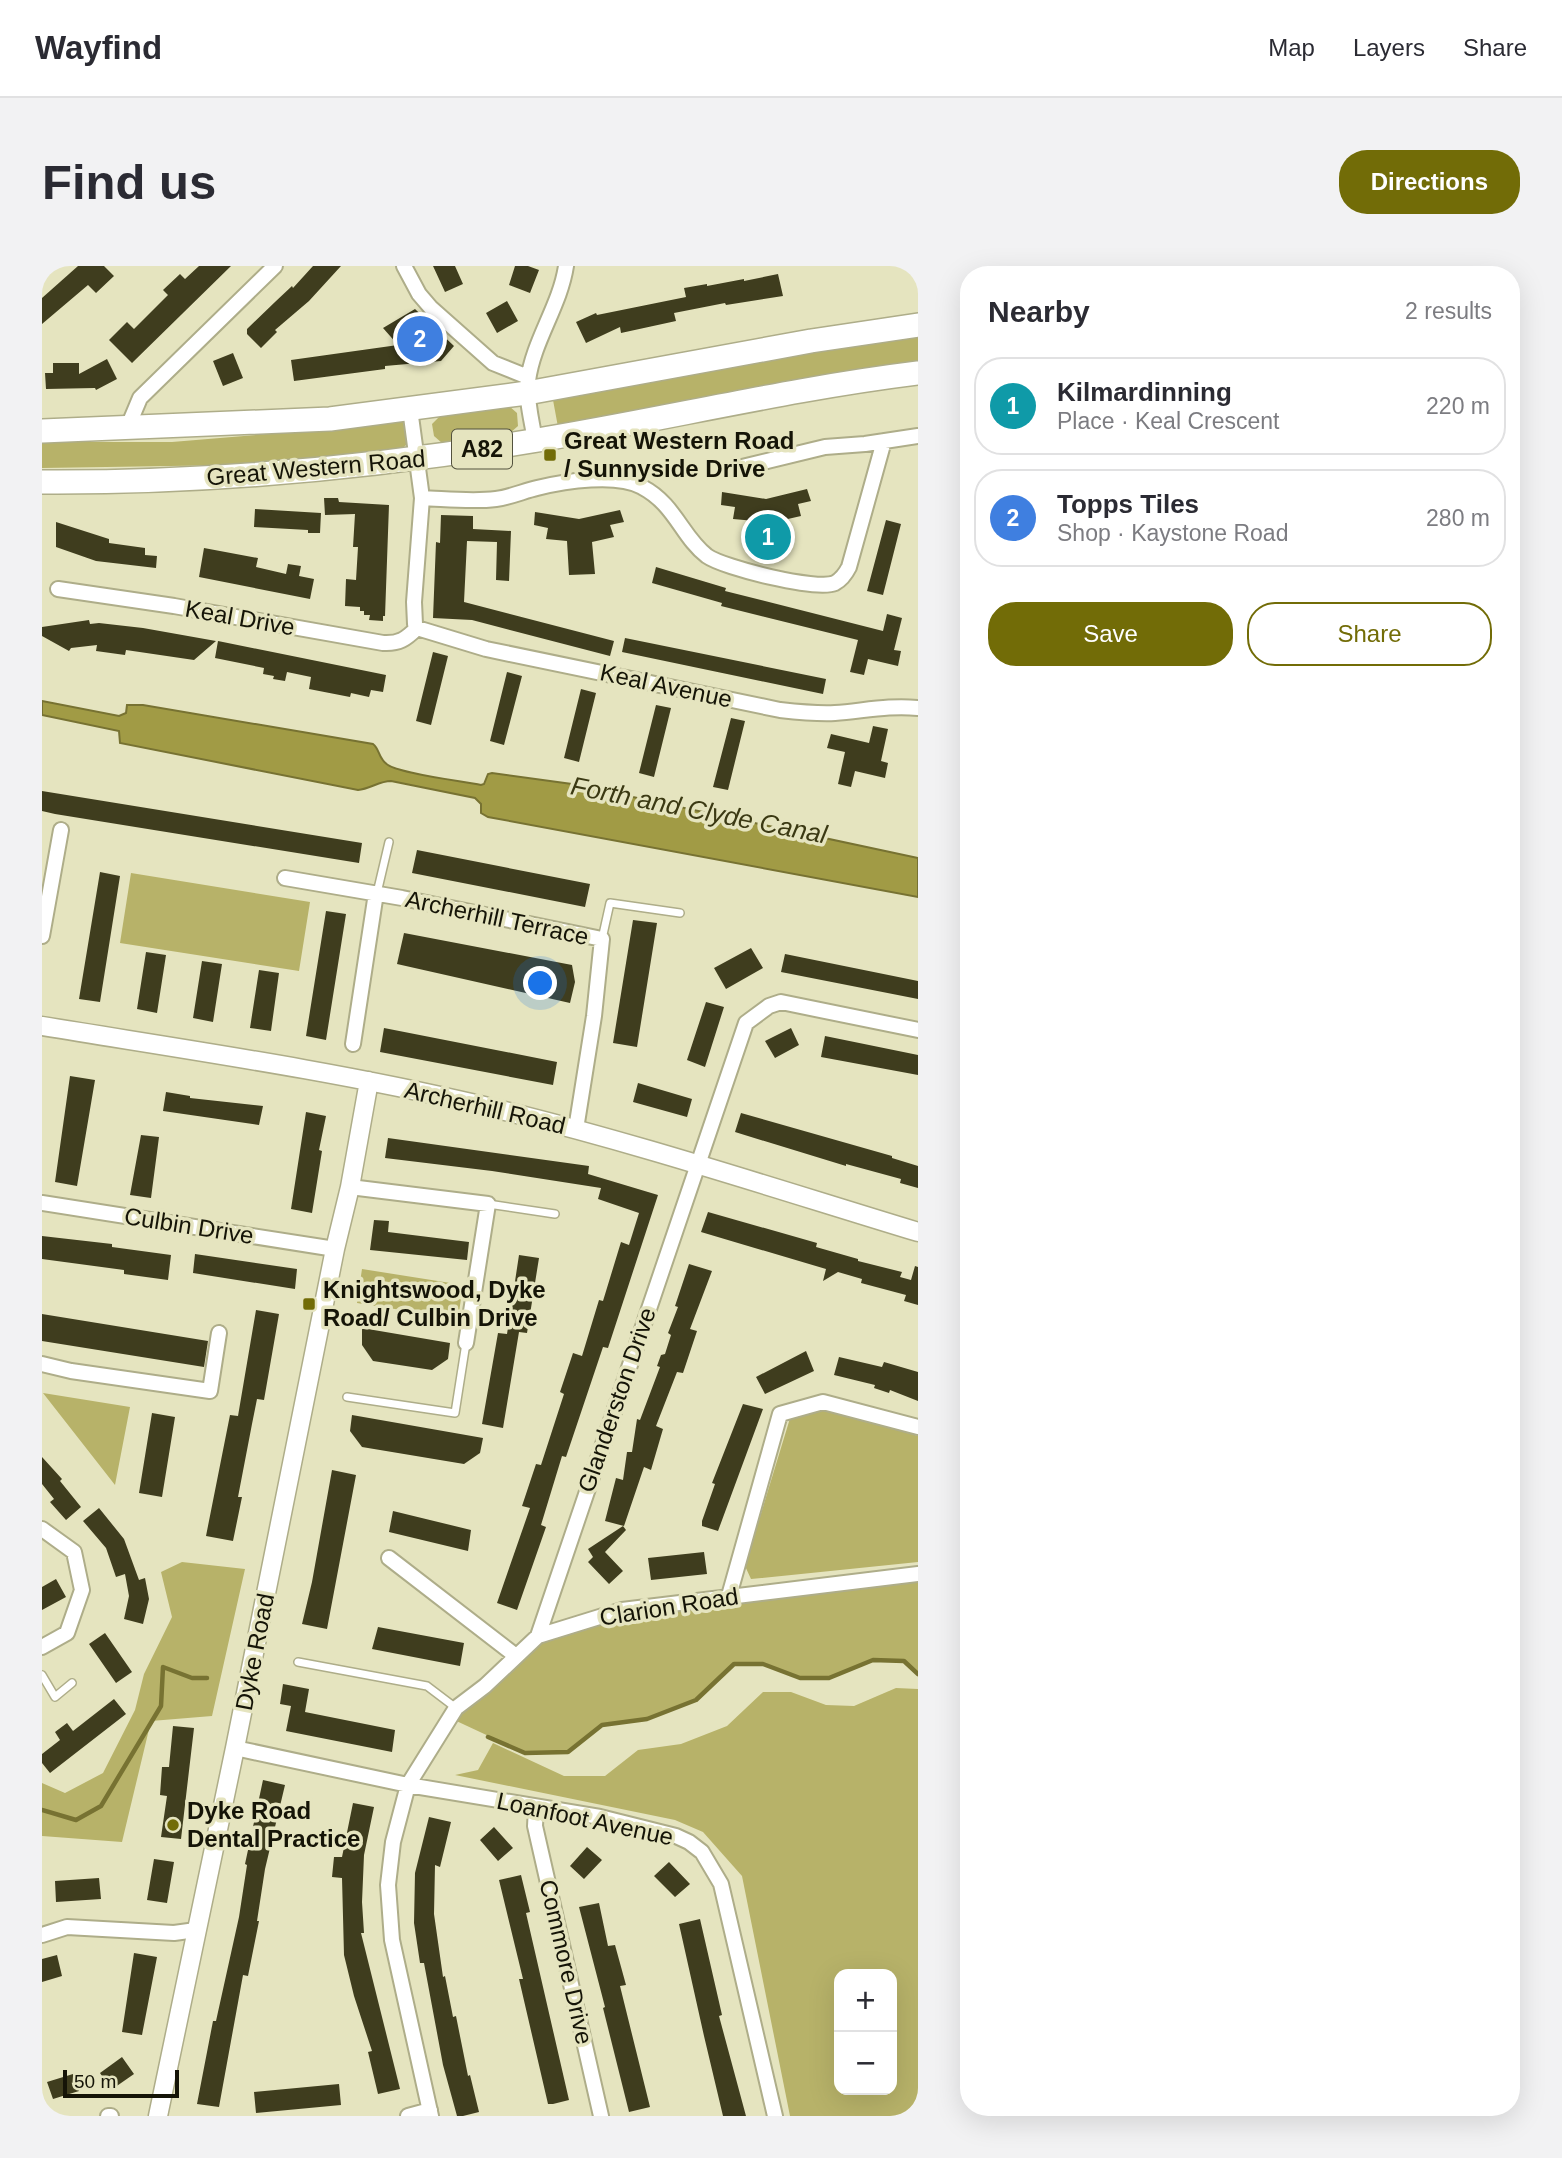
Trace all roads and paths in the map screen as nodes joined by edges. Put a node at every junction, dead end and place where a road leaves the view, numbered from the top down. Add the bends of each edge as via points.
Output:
1 (275, 266) edge
2 (404, 266) edge
3 (566, 266) edge
4 (918, 325) edge
5 (918, 373) edge
6 (528, 385) junction
7 (410, 409) junction
8 (127, 429) junction
9 (42, 431) edge
10 (918, 436) edge
11 (534, 441) junction
12 (884, 441) junction
13 (418, 459) junction
14 (742, 467) dead end
15 (42, 482) edge
16 (422, 498) junction
17 (58, 589) dead end
18 (417, 628) junction
19 (918, 708) edge
20 (61, 830) dead end
21 (389, 842) dead end
22 (285, 878) dead end
23 (376, 893) junction
24 (680, 913) dead end
25 (42, 936) edge
26 (602, 939) junction
27 (42, 1026) edge
28 (918, 1030) edge
29 (353, 1044) dead end
30 (369, 1081) junction
31 (576, 1129) junction
32 (697, 1165) junction
33 (350, 1187) junction
34 (42, 1203) edge
35 (488, 1204) junction
36 (555, 1214) dead end
37 (918, 1232) edge
38 (335, 1249) junction
39 (219, 1333) dead end
40 (466, 1343) joint
41 (42, 1364) edge
42 (347, 1397) dead end
43 (918, 1427) edge
44 (42, 1529) edge
45 (389, 1558) dead end
46 (918, 1574) edge
47 (729, 1596) junction
48 (538, 1636) junction
49 (42, 1647) edge
50 (516, 1656) junction
51 (298, 1662) dead end
52 (42, 1675) edge
53 (72, 1683) dead end
54 (456, 1708) junction
55 (236, 1748) junction
56 (408, 1785) junction
57 (536, 1807) junction
58 (196, 1930) junction
59 (42, 1935) edge
60 (431, 2113) edge
61 (158, 2116) edge
62 (408, 2116) edge
63 (601, 2116) edge
64 (775, 2116) edge

1 - 8 street via 140,398
2 - 6 street via 431,308 493,363
3 - 6 street
4 - 6 main road, Great Western Road / A82
5 - 11 main road, Great Western Road / A82
6 - 7 main road, Great Western Road / A82
6 - 11 street
7 - 8 main road, Great Western Road / A82 via 330,419
7 - 13 street
8 - 9 main road, Great Western Road / A82
10 - 12 street
11 - 13 main road, Great Western Road / A82
12 - 14 street via 825,447
12 - 16 street via 849,567 840,579 827,585 785,580 711,558 662,501 628,481 564,483 490,500
13 - 15 main road, Great Western Road / A82 via 239,477
13 - 16 street
16 - 18 street via 414,602
17 - 18 street, Keal Drive via 383,643 396,644
18 - 19 street, Keal Avenue via 486,649 780,710 836,713
20 - 25 street
21 - 23 lane
22 - 23 street, Archerhill Terrace
23 - 26 street, Archerhill Terrace
23 - 29 street
24 - 26 lane via 610,903
26 - 31 street, Archerhill Terrace
27 - 30 street, Archerhill Road
28 - 32 street, Glanderston Drive via 781,1002 757,1013 746,1023
30 - 31 street, Archerhill Road
30 - 33 street, Dyke Road
31 - 32 street, Archerhill Road
32 - 37 street, Archerhill Road
32 - 48 street, Glanderston Drive
33 - 35 street
33 - 38 street, Dyke Road
34 - 38 street, Culbin Drive
35 - 36 lane
35 - 40 street
38 - 55 street, Dyke Road
39 - 41 street via 209,1391
40 - 42 lane via 455,1413
43 - 47 street via 824,1402 780,1414
44 - 49 street via 74,1552 82,1590 67,1633
45 - 50 street
46 - 47 street, Clarion Road
47 - 48 street, Clarion Road via 622,1609
48 - 50 street, Clarion Road
50 - 54 street, Clarion Road
51 - 54 lane via 427,1686
52 - 53 lane via 55,1697
54 - 56 street, Clarion Road
55 - 56 street, Loanfoot Avenue
55 - 58 street, Dyke Road
56 - 57 street, Loanfoot Avenue
56 - 60 street via 393,1842 388,1885 392,1940
57 - 63 street, Commore Drive via 535,1826
57 - 64 street, Loanfoot Avenue via 676,1836 702,1852 721,1884
58 - 59 street via 174,1933 66,1927
58 - 61 street, Dyke Road
60 - 62 street

